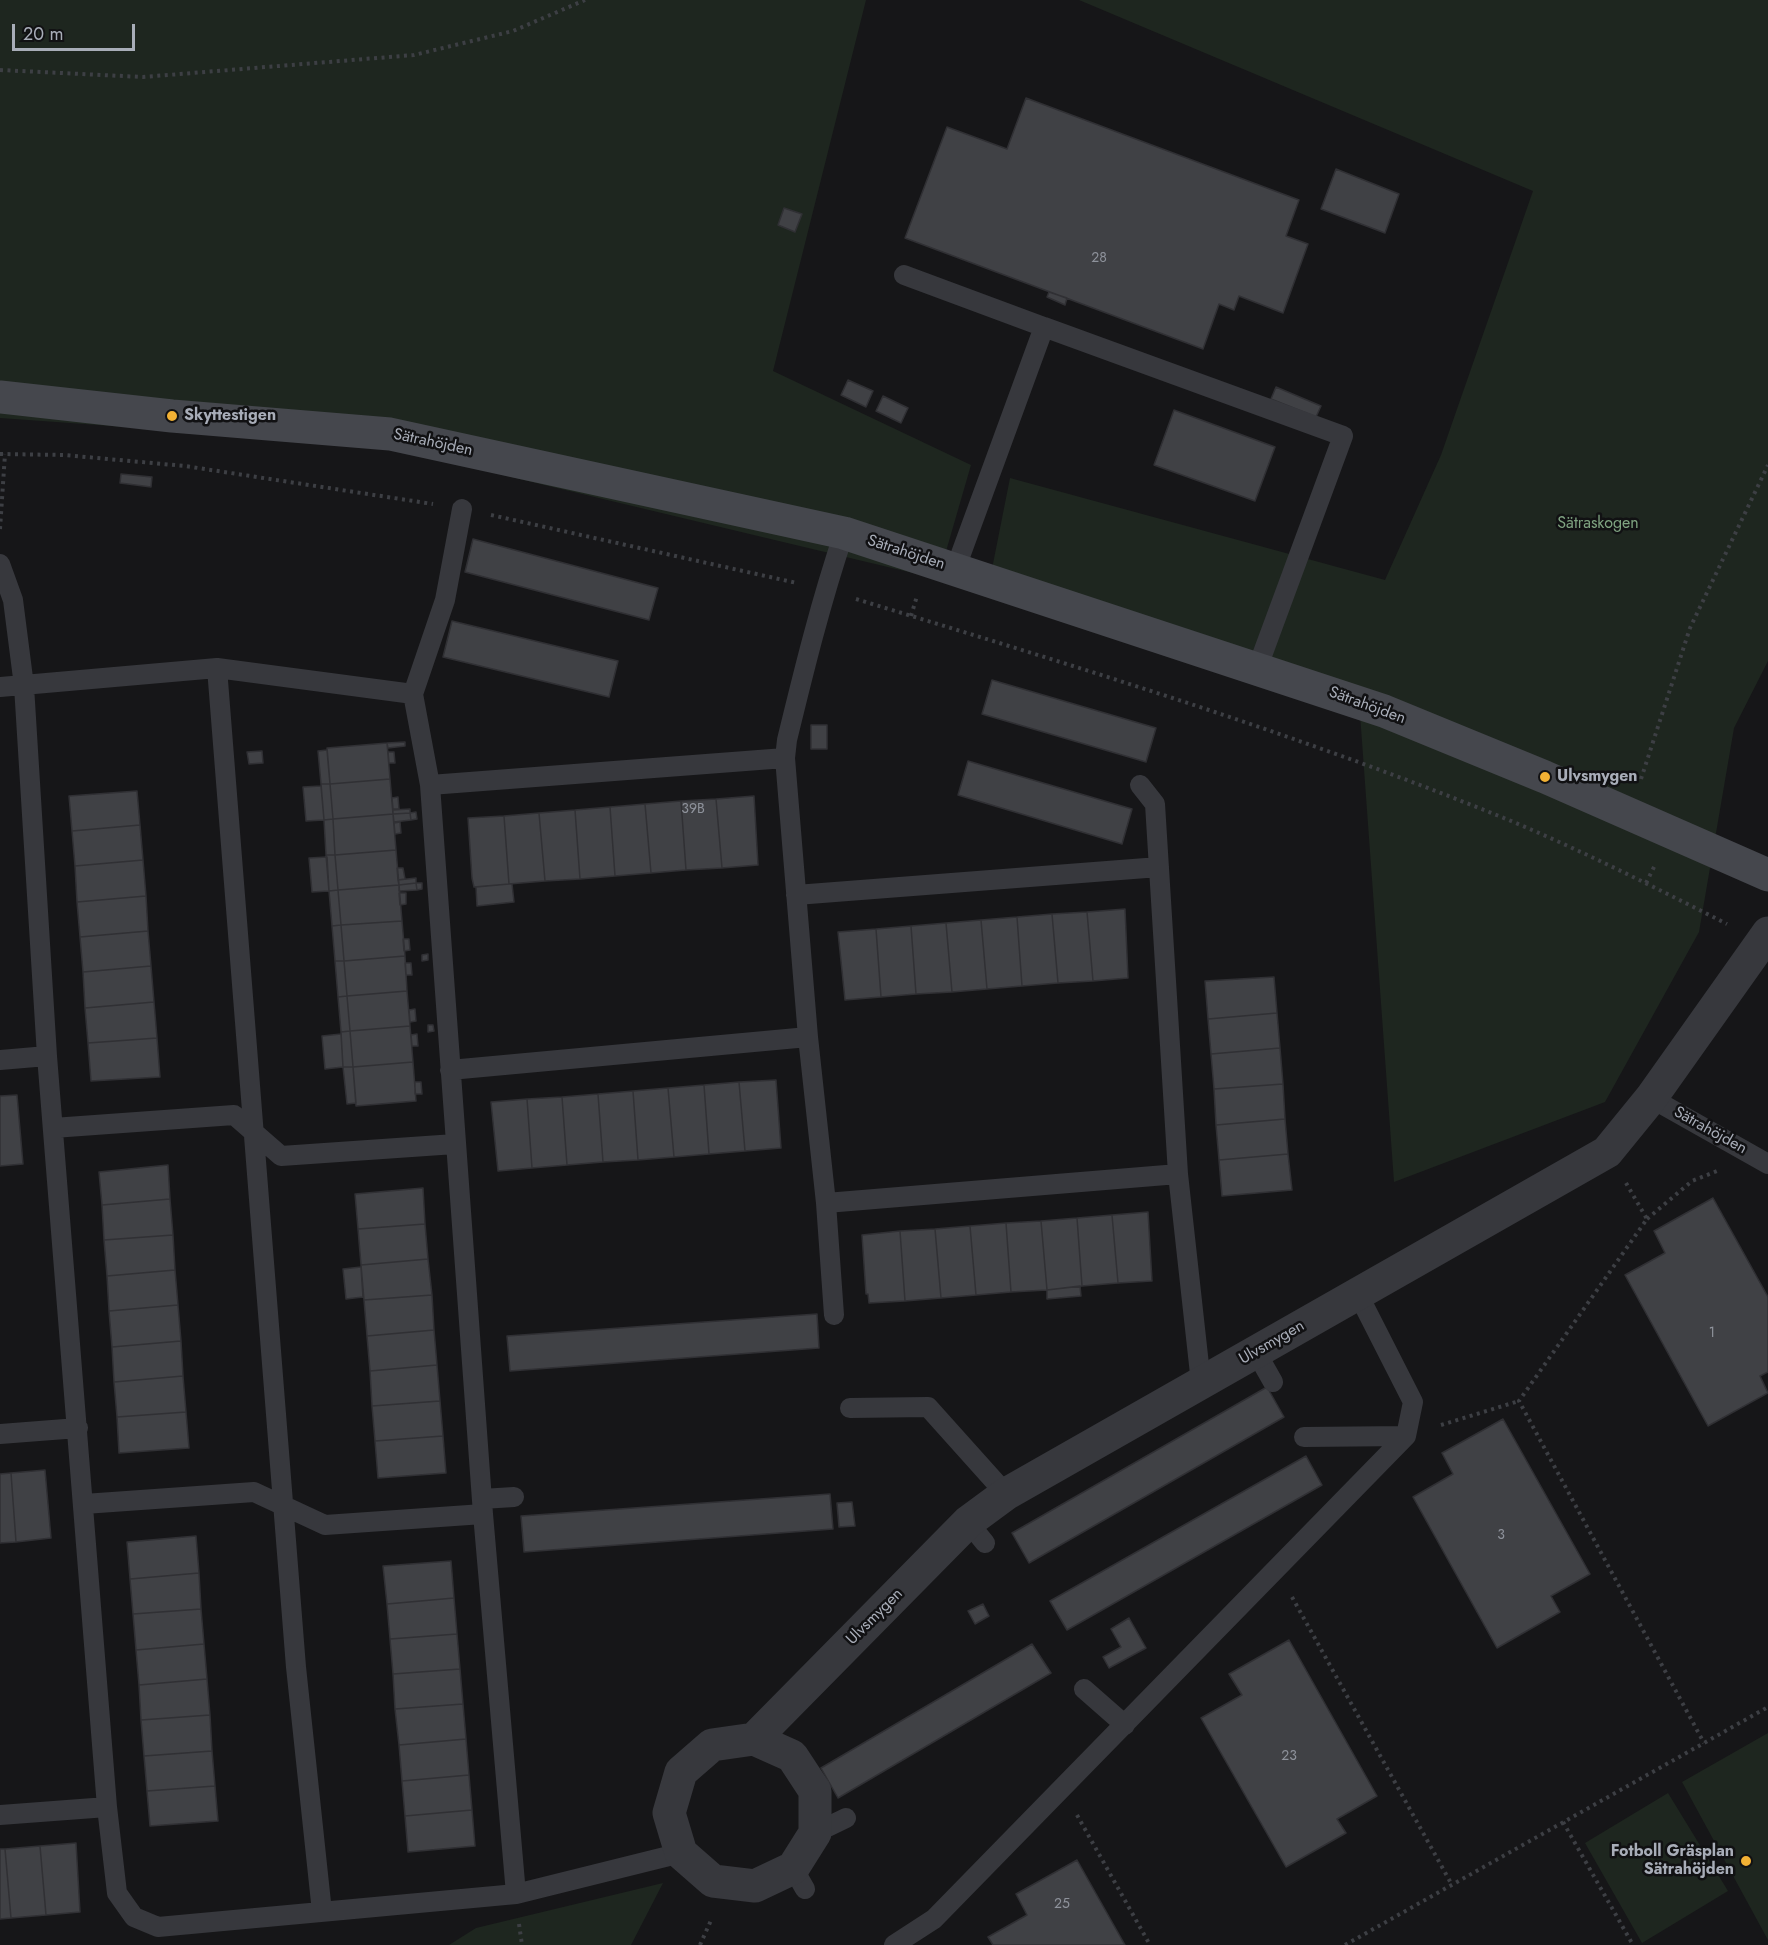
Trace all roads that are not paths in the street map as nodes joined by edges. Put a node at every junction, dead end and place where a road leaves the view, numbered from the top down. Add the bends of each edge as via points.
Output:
1 (904, 275) dead end
2 (1044, 327) junction
3 (0, 397) edge
4 (462, 509) road end
5 (844, 533) junction
6 (0, 564) edge
7 (955, 570) junction
8 (217, 668) junction
9 (1257, 669) junction
10 (24, 686) junction
11 (0, 687) edge
12 (413, 694) junction
13 (785, 758) junction
14 (430, 785) junction
15 (1140, 785) dead end
16 (1159, 867) junction
17 (1768, 875) edge
18 (796, 896) junction
19 (1765, 938) edge
20 (808, 1037) junction
21 (48, 1056) junction
22 (0, 1060) edge
23 (450, 1070) junction
24 (1651, 1098) junction
25 (53, 1128) junction
26 (254, 1132) junction
27 (454, 1144) junction
28 (1761, 1160) edge
29 (1178, 1174) junction
30 (826, 1203) junction
31 (1358, 1294) junction
32 (834, 1315) dead end
33 (1256, 1352) junction
34 (1273, 1382) dead end
35 (1201, 1383) junction
36 (850, 1408) dead end
37 (78, 1428) junction
38 (0, 1434) edge
39 (1406, 1436) junction
40 (1304, 1437) dead end
41 (1006, 1494) junction
42 (514, 1497) dead end
43 (84, 1503) junction
44 (283, 1505) junction
45 (483, 1506) junction
46 (1084, 1689) dead end
47 (1125, 1725) junction
48 (754, 1739) junction
49 (107, 1807) junction
50 (0, 1815) edge
51 (846, 1818) dead end
52 (815, 1833) junction
53 (681, 1853) junction
54 (516, 1894) junction
55 (322, 1912) junction
56 (894, 1945) edge

1 - 2 lane
2 - 7 lane
2 - 9 lane via 1343,436
3 - 5 street, Sätrahöjden via 390,434
4 - 12 lane via 445,600
5 - 7 street, Sätrahöjden
5 - 13 lane via 825,590
6 - 10 lane via 13,600
7 - 9 street, Sätrahöjden
8 - 10 lane
8 - 12 lane
8 - 26 lane
9 - 17 street, Sätrahöjden via 1384,711
10 - 11 lane
10 - 21 lane
12 - 14 lane
13 - 14 lane
13 - 18 lane
14 - 23 lane
15 - 16 lane via 1155,804
16 - 18 lane
16 - 29 lane
18 - 20 lane
19 - 24 street, Ulvsmygen
20 - 23 lane
20 - 30 lane
21 - 22 lane
21 - 25 lane
23 - 27 lane
24 - 28 lane, Sätrahöjden
24 - 31 street, Ulvsmygen via 1607,1152
25 - 26 lane via 234,1115
25 - 37 lane
26 - 27 lane via 281,1156
26 - 44 lane
27 - 45 lane
29 - 30 lane
29 - 35 lane
30 - 32 lane
31 - 33 street, Ulvsmygen
31 - 39 lane via 1413,1402
33 - 34 lane
33 - 35 street, Ulvsmygen
35 - 41 street, Ulvsmygen
36 - 41 lane via 928,1407
37 - 38 lane
37 - 43 lane
39 - 40 lane
39 - 47 lane
41 - 48 street, Ulvsmygen via 976,1533
42 - 45 lane
43 - 44 lane via 254,1492
43 - 49 lane
44 - 45 lane via 324,1525
44 - 55 lane
45 - 54 lane
46 - 47 lane
47 - 56 lane via 934,1919
48 - 52 street via 792,1756 815,1791
48 - 53 street via 712,1745 681,1772 669,1813
49 - 50 lane
49 - 55 lane via 117,1893 134,1917 159,1927
51 - 52 lane
52 - 53 street via 799,1879 755,1886 713,1881
53 - 54 lane
54 - 55 lane

